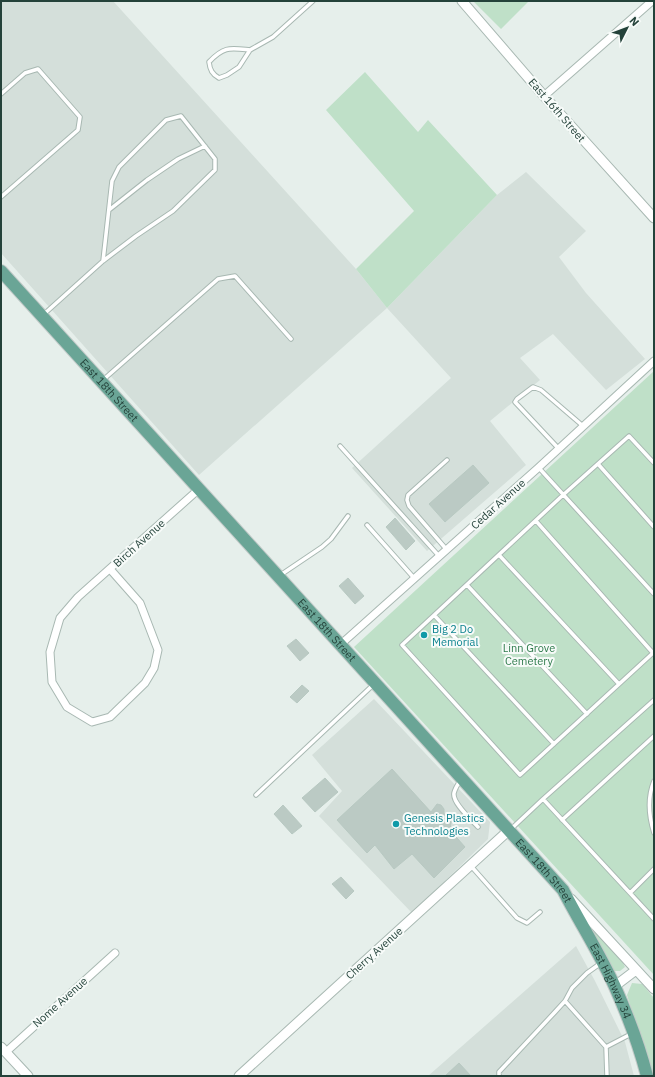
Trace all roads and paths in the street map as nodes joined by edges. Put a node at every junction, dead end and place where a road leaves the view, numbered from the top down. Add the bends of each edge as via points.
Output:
1 (313, 1) edge
2 (462, 1) edge
3 (652, 1) edge
4 (250, 50) junction
5 (1, 94) edge
6 (544, 96) junction
7 (205, 146) junction
8 (1, 197) edge
9 (109, 210) junction
10 (654, 218) edge
11 (103, 261) junction
12 (1, 271) edge
13 (42, 316) junction
14 (291, 339) dead end
15 (654, 361) edge
16 (102, 382) junction
17 (583, 426) junction
18 (340, 446) dead end
19 (559, 449) junction
20 (447, 460) dead end
21 (654, 463) edge
22 (598, 464) junction
23 (538, 468) junction
24 (199, 489) junction
25 (563, 495) junction
26 (348, 516) dead end
27 (536, 521) junction
28 (367, 525) dead end
29 (654, 528) edge
30 (447, 550) junction
31 (499, 555) junction
32 (440, 556) junction
33 (110, 569) junction
34 (278, 576) junction
35 (414, 578) junction
36 (467, 585) junction
37 (654, 594) edge
38 (434, 615) junction
39 (340, 645) junction
40 (654, 653) edge
41 (375, 683) junction
42 (619, 684) junction
43 (654, 700) edge
44 (587, 714) junction
45 (654, 736) edge
46 (554, 744) junction
47 (462, 778) junction
48 (654, 781) edge
49 (256, 795) dead end
50 (543, 799) junction
51 (562, 820) junction
52 (478, 827) dead end
53 (509, 830) junction
54 (654, 833) edge
55 (471, 865) junction
56 (654, 869) edge
57 (563, 890) junction
58 (630, 893) junction
59 (540, 912) dead end
60 (654, 919) edge
61 (114, 952) dead end
62 (602, 962) junction
63 (636, 970) junction
64 (614, 986) junction
65 (654, 989) edge
66 (565, 1001) junction
67 (634, 1033) junction
68 (606, 1047) junction
69 (3, 1049) edge
70 (28, 1076) edge
71 (239, 1076) edge
72 (500, 1076) edge
73 (607, 1076) edge
74 (647, 1076) edge

1 - 4 lane via 273,37
2 - 6 street, East 16th Street
3 - 6 street
4 - 4 lane via 239,67 227,75 220,78 210,70 209,62 224,49
5 - 8 lane via 25,73 38,69 80,117 78,130
6 - 10 street, East 16th Street
7 - 9 lane via 178,159
7 - 9 lane via 181,116 166,120 119,167 112,181
7 - 11 lane via 214,159 214,170 173,211
9 - 11 lane
11 - 13 lane
12 - 13 main road, East 18th Street
13 - 16 main road, East 18th Street
14 - 16 lane via 235,276 218,279
15 - 17 street, Cedar Avenue
16 - 24 main road, East 18th Street
17 - 19 street, Cedar Avenue
17 - 19 lane via 541,390 532,387 517,399 516,402
18 - 32 lane
19 - 23 street, Cedar Avenue
20 - 30 lane via 408,495 407,500 409,506
21 - 22 lane via 629,436
22 - 25 lane
22 - 29 lane
23 - 25 lane
23 - 30 street, Cedar Avenue
24 - 33 street, Birch Avenue
24 - 34 main road, East 18th Street
25 - 27 lane
25 - 37 lane
26 - 34 lane via 322,547
27 - 31 lane
27 - 40 lane
28 - 35 lane
30 - 32 street, Cedar Avenue
31 - 36 lane
31 - 42 lane
32 - 35 street, Cedar Avenue
33 - 33 street, Birch Avenue via 78,597 60,618 50,652 52,682 68,707 92,722 110,717 145,684 154,668 158,650 140,603
34 - 39 main road, East 18th Street
35 - 39 street, Cedar Avenue
36 - 38 lane
36 - 44 lane
38 - 46 lane
38 - 46 lane via 402,645 520,775
39 - 41 main road, East 18th Street
40 - 42 lane
41 - 47 main road, East 18th Street
41 - 49 lane
42 - 44 lane
43 - 50 lane
44 - 46 lane
45 - 51 lane
47 - 52 lane via 454,792 455,798
47 - 53 main road, East 18th Street
48 - 54 lane via 649,803 650,822
50 - 51 lane
50 - 53 lane
51 - 58 lane
53 - 55 street, Cherry Avenue
53 - 57 main road, East 18th Street
55 - 59 lane via 517,918 527,923
55 - 71 street, Cherry Avenue
56 - 58 lane
57 - 62 main road, East Highway 34
57 - 63 street, East 18th Street
58 - 60 lane
61 - 69 street, Nome Avenue
62 - 64 main road, East Highway 34
62 - 66 lane via 572,988
63 - 64 street
63 - 65 street, East 18th Street
64 - 67 main road, East Highway 34
66 - 68 lane
66 - 72 lane via 499,1072
67 - 68 lane
67 - 74 main road, East Highway 34
68 - 73 lane
69 - 70 street

